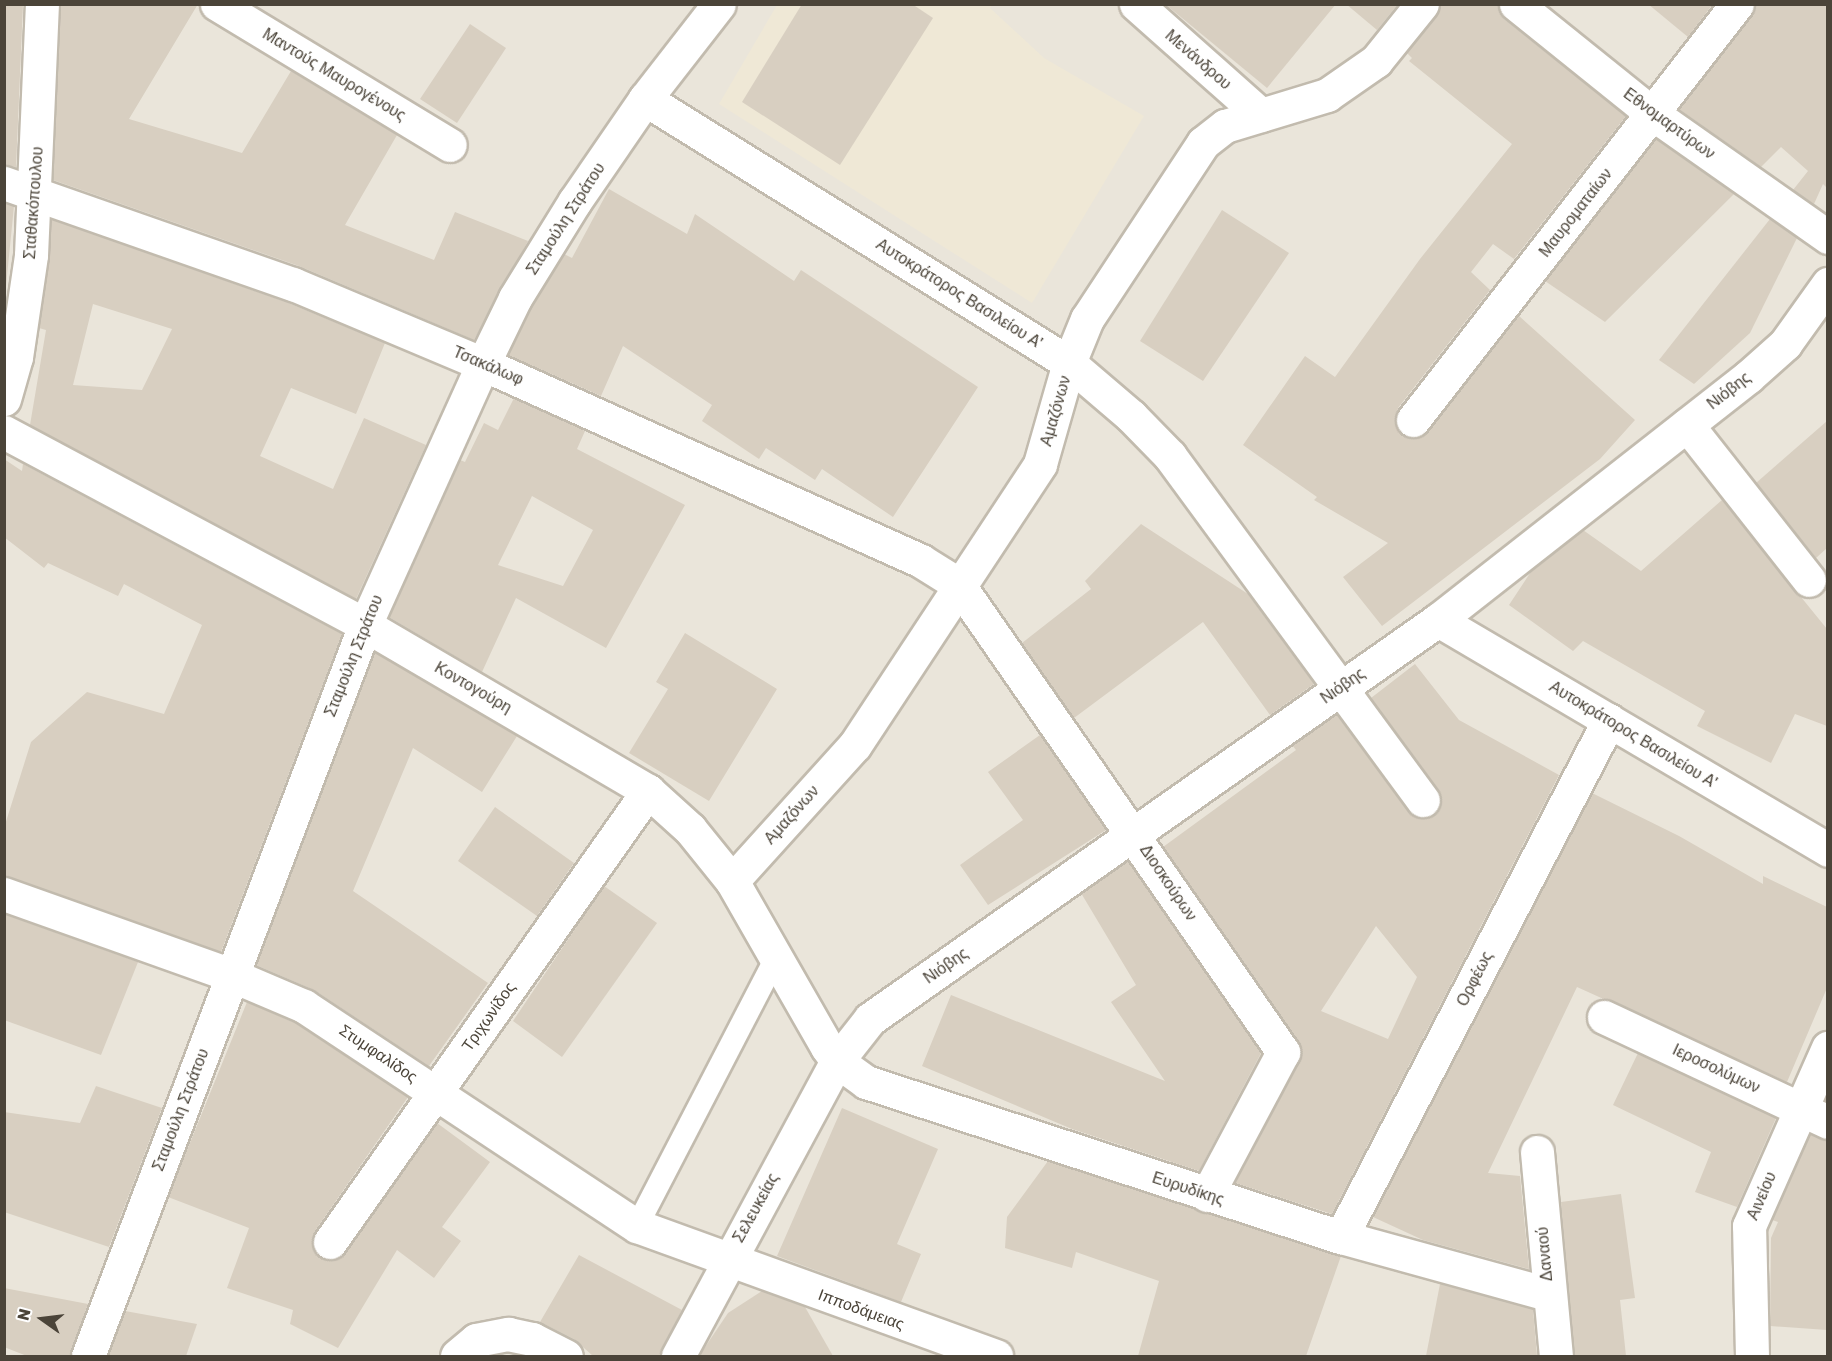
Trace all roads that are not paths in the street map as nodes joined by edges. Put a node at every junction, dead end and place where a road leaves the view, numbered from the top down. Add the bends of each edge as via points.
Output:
1 (42, 4) edge
2 (217, 4) edge
3 (719, 4) edge
4 (1136, 4) edge
5 (1422, 4) edge
6 (1516, 4) edge
7 (1737, 4) edge
8 (645, 99) junction
9 (1653, 114) junction
10 (1261, 115) junction
11 (450, 146) dead end
12 (4, 183) edge
13 (36, 194) junction
14 (1827, 237) edge
15 (1827, 284) edge
16 (1069, 363) junction
17 (483, 364) junction
18 (4, 399) edge
19 (1413, 420) dead end
20 (1687, 425) junction
21 (4, 432) edge
22 (1809, 580) dead end
23 (958, 584) junction
24 (1438, 620) junction
25 (364, 626) junction
26 (1342, 687) junction
27 (1609, 720) junction
28 (648, 791) junction
29 (1423, 800) dead end
30 (1134, 833) junction
31 (1827, 850) edge
32 (732, 881) junction
33 (4, 894) edge
34 (776, 957) junction
35 (231, 975) junction
36 (1604, 1017) dead end
37 (1827, 1047) edge
38 (837, 1061) junction
39 (435, 1093) junction
40 (1814, 1115) edge
41 (1537, 1152) dead end
42 (1207, 1195) junction
43 (637, 1226) junction
44 (1341, 1237) junction
45 (330, 1242) dead end
46 (727, 1262) junction
47 (1548, 1294) junction
48 (88, 1356) edge
49 (457, 1356) edge
50 (566, 1356) edge
51 (678, 1356) edge
52 (996, 1356) edge
53 (1556, 1356) edge
54 (1752, 1356) edge

1 - 13 street, Σταθακόπουλου
2 - 11 street, Μαντούς Μαυρογένους
3 - 8 street, Σταμούλη Στράτου
4 - 10 street, Μενάνδρου
5 - 10 street, Αμαζόνων via 1376,61 1328,95 1290,110
6 - 9 street, Εθνομαρτύρων
7 - 9 street, Μαυροματαίων
8 - 16 street, Αυτοκράτορος Βασιλείου A'
8 - 17 street, Σταμούλη Στράτου via 546,247
9 - 14 street, Εθνομαρτύρων
9 - 19 street, Μαυροματαίων
10 - 16 street, Αμαζόνων via 1225,126 1203,143 1088,318
12 - 13 street, Τσακάλωφ
13 - 17 street, Τσακάλωφ via 293,284
13 - 18 street, Σταθακόπουλου via 22,326
15 - 20 street, Νιόβης via 1785,344
16 - 23 street, Αμαζόνων via 1040,464
16 - 26 street, Αυτοκράτορος Βασιλείου A' via 1170,456
17 - 23 street, Τσακάλωφ via 921,561
17 - 25 street, Σταμούλη Στράτου
20 - 22 street
20 - 24 street, Νιόβης
21 - 25 street, Κοντογούρη
23 - 30 street, Διοσκούρων
23 - 32 street, Αμαζόνων via 855,746
24 - 26 street, Νιόβης
24 - 27 street, Αυτοκράτορος Βασιλείου A'
25 - 28 street, Κοντογούρη
25 - 35 street, Σταμούλη Στράτου
26 - 29 street, Αυτοκράτορος Βασιλείου A'
26 - 30 street, Νιόβης
27 - 31 street, Αυτοκράτορος Βασιλείου A'
27 - 44 street, Ορφέως
28 - 32 street, Κοντογούρη via 690,829
28 - 39 street, Τριχωνίδος
30 - 38 street, Νιόβης via 870,1019
30 - 42 street, Διοσκούρων via 1283,1052
32 - 34 street, Κοντογούρη
33 - 35 street, Στυμφαλίδος
34 - 38 street, Κοντογούρη
34 - 43 lane
35 - 39 street, Στυμφαλίδος via 317,1013
35 - 48 street, Σταμούλη Στράτου
36 - 40 street, Ιεροσολύμων
37 - 40 street, Αινείου
38 - 42 street, Ευρυδίκης via 881,1088
38 - 46 street, Σελευκείας
39 - 43 street, Στυμφαλίδος
39 - 45 street, Τριχωνίδος
40 - 54 street, Αινείου via 1749,1226
41 - 47 street, Δαναού
42 - 44 street, Ευρυδίκης
43 - 46 street, Στυμφαλίδος
44 - 47 street, Ευρυδίκης
46 - 51 street, Σελευκείας
46 - 52 street, Ιπποδάμειας
47 - 53 street, Δαναού
49 - 50 street via 476,1340 492,1335 532,1339

